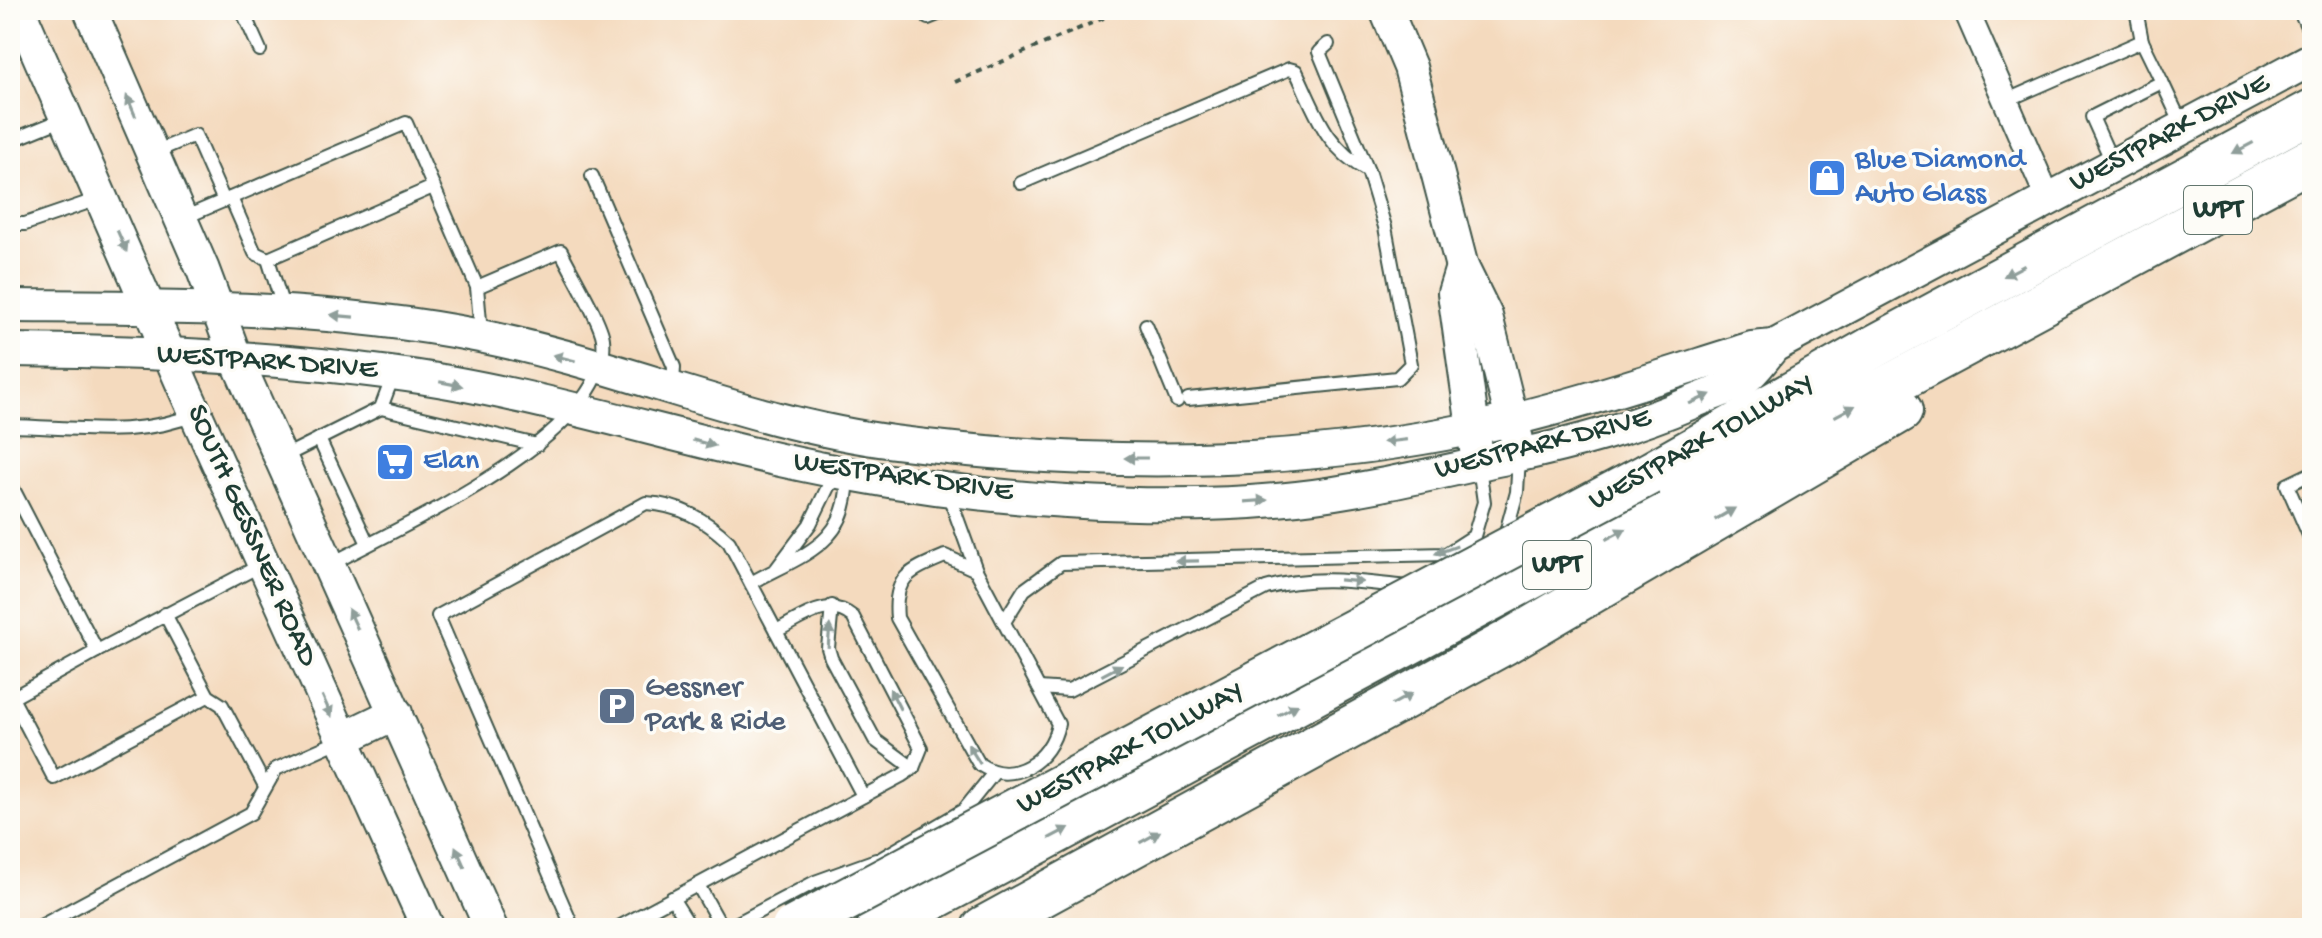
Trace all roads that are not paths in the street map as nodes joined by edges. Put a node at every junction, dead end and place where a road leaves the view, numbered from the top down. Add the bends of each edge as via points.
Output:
1 (19, 10) edge
2 (90, 10) edge
3 (242, 10) edge
4 (948, 10) edge
5 (1386, 10) edge
6 (1966, 10) edge
7 (2136, 10) edge
8 (2306, 10) edge
9 (928, 18) dead end
10 (2312, 23) edge
11 (2142, 41) junction
12 (1328, 44) dead end
13 (260, 50) dead end
14 (2312, 59) edge
15 (2162, 82) junction
16 (2005, 101) junction
17 (2312, 111) edge
18 (67, 118) junction
19 (2183, 127) junction
20 (10, 141) edge
21 (152, 154) junction
22 (2312, 159) edge
23 (2113, 164) junction
24 (1368, 171) junction
25 (592, 176) dead end
26 (1021, 183) dead end
27 (433, 187) junction
28 (103, 197) junction
29 (2048, 198) junction
30 (228, 200) junction
31 (181, 219) junction
32 (10, 224) edge
33 (268, 259) junction
34 (2123, 261) junction
35 (1462, 267) junction
36 (477, 287) junction
37 (10, 306) edge
38 (149, 306) junction
39 (217, 306) junction
40 (284, 310) junction
41 (1146, 325) dead end
42 (481, 336) junction
43 (1774, 346) junction
44 (10, 350) edge
45 (169, 354) junction
46 (235, 356) junction
47 (600, 368) junction
48 (394, 373) junction
49 (672, 388) junction
50 (381, 408) junction
51 (579, 409) junction
52 (196, 414) junction
53 (1514, 418) junction
54 (10, 426) edge
55 (1472, 429) junction
56 (855, 436) junction
57 (319, 439) junction
58 (537, 445) junction
59 (1519, 455) junction
60 (1186, 457) junction
61 (281, 458) junction
62 (1478, 464) junction
63 (2312, 473) edge
64 (847, 474) junction
65 (10, 483) edge
66 (947, 489) junction
67 (1181, 506) junction
68 (2312, 542) edge
69 (368, 544) junction
70 (263, 564) junction
71 (329, 565) junction
72 (777, 568) junction
73 (976, 570) junction
74 (751, 583) junction
75 (832, 606) junction
76 (165, 614) junction
77 (1004, 622) junction
78 (776, 631) junction
79 (97, 651) junction
80 (1039, 688) junction
81 (11, 696) edge
82 (208, 696) junction
83 (396, 713) junction
84 (342, 739) junction
85 (913, 768) junction
86 (993, 774) junction
87 (265, 786) junction
88 (863, 796) junction
89 (879, 859) junction
90 (698, 885) junction
91 (672, 898) junction
92 (789, 924) edge
93 (37, 928) edge
94 (428, 928) edge
95 (491, 928) edge
96 (573, 928) edge
97 (617, 928) edge
98 (691, 928) edge
99 (722, 928) edge
100 (728, 928) edge
101 (878, 928) edge
102 (983, 928) edge

1 - 18 main road, SOUTH GESSNER ROAD
21 -> 2 main road, SOUTH GESSNER ROAD
3 - 13 lane
4 - 9 lane
5 - 35 main road via 1410,67
6 - 16 street
7 - 11 lane
8 - 10 street
11 - 15 lane
11 - 16 lane
12 - 24 lane via 1319,52
14 - 19 main road, WESTPARK DRIVE
15 - 19 lane
15 - 23 lane via 2092,117
16 - 29 street
17 -> 92 highway, WESTPARK TOLLWAY / WPT, bridge via 1649,474
18 - 20 lane
18 - 28 main road, SOUTH GESSNER ROAD
19 - 23 main road, WESTPARK DRIVE
21 - 30 lane via 195,135
21 - 31 main road, SOUTH GESSNER ROAD
22 - 34 highway, WESTPARK TOLLWAY / WPT
23 - 29 main road, WESTPARK DRIVE
24 - 26 lane via 1330,142 1296,71 1289,69
24 - 41 lane via 1385,227 1411,364 1397,378 1182,400
25 - 49 lane via 674,367
27 - 30 lane via 406,123
27 - 33 lane
27 - 36 lane
28 - 32 lane via 25,224
28 -> 38 main road, SOUTH GESSNER ROAD
29 - 43 main road, WESTPARK DRIVE
30 - 31 lane
30 - 33 lane via 255,253
31 - 39 main road, SOUTH GESSNER ROAD
33 - 40 lane
101 -> 34 highway, WESTPARK TOLLWAY / WPT
102 -> 34 highway via 1560,611 2070,313
35 - 53 main road via 1486,316
35 - 55 main road via 1454,293
36 - 42 lane
36 - 47 lane via 561,251 603,338
37 - 38 main road, WESTPARK DRIVE
38 - 39 main road, WESTPARK DRIVE
38 - 45 main road, SOUTH GESSNER ROAD
39 - 40 main road, WESTPARK DRIVE
39 - 46 main road, SOUTH GESSNER ROAD
42 -> 40 main road, WESTPARK DRIVE
47 -> 42 main road, WESTPARK DRIVE
43 - 53 main road, WESTPARK DRIVE
59 -> 43 main road, WESTPARK DRIVE via 1622,432 1672,411 1745,379
44 - 45 main road, WESTPARK DRIVE
45 - 46 main road, WESTPARK DRIVE
45 - 52 main road, SOUTH GESSNER ROAD
46 - 48 main road, WESTPARK DRIVE
46 - 61 main road, SOUTH GESSNER ROAD
47 - 49 main road, WESTPARK DRIVE
47 - 51 lane
48 - 50 lane
48 -> 51 main road, WESTPARK DRIVE
49 - 56 main road, WESTPARK DRIVE via 814,430
50 - 57 lane
50 - 58 lane
51 - 58 lane
51 -> 64 main road, WESTPARK DRIVE
52 - 54 lane via 129,431
52 - 70 main road, SOUTH GESSNER ROAD
53 - 55 main road, WESTPARK DRIVE
53 - 59 main road
55 -> 60 main road, WESTPARK DRIVE via 1335,449
55 - 62 main road
60 -> 56 main road, WESTPARK DRIVE via 1072,458
56 - 64 main road
57 - 61 lane
57 - 69 lane
58 - 69 lane
59 - 62 main road, WESTPARK DRIVE
80 -> 59 lane via 1069,690 1091,681 1266,588 1315,578 1414,587 1460,577 1494,553 1510,529
60 - 67 main road
61 - 71 main road, SOUTH GESSNER ROAD
67 -> 62 main road, WESTPARK DRIVE via 1298,498
62 -> 77 lane via 1484,502 1474,536 1446,554 1061,563 1024,590
63 - 68 lane via 2287,485
64 - 66 main road, WESTPARK DRIVE
64 - 72 lane via 829,485 810,524
64 - 72 lane via 848,497 821,544 807,557
65 - 79 lane
66 - 67 main road, WESTPARK DRIVE
66 - 73 lane
69 - 71 lane
70 - 76 lane
70 -> 84 main road, SOUTH GESSNER ROAD
83 -> 71 main road, SOUTH GESSNER ROAD
72 - 74 lane
73 - 77 lane
86 -> 73 lane via 979,764 897,618 895,595 902,579 945,556
74 - 78 lane
74 - 96 lane via 729,542 716,530 684,510 646,503 438,616
75 - 78 lane
85 -> 75 lane via 921,748 853,617
85 -> 75 lane via 875,740 831,658
76 - 79 lane
76 - 82 lane
77 - 80 lane
78 - 88 lane
79 - 81 lane
80 - 86 lane via 1058,724 1055,740 1045,756 1011,774
81 - 82 lane via 54,778
82 - 87 lane via 222,705
83 - 84 main road
95 -> 83 main road, SOUTH GESSNER ROAD
84 - 87 lane via 276,769
84 - 94 main road, SOUTH GESSNER ROAD
85 - 88 lane
86 - 89 lane via 964,810
87 - 93 lane via 251,813
88 - 90 lane
89 - 92 lane
89 - 100 lane via 815,882
90 - 91 lane
90 - 99 lane
91 - 97 lane
91 - 98 lane

